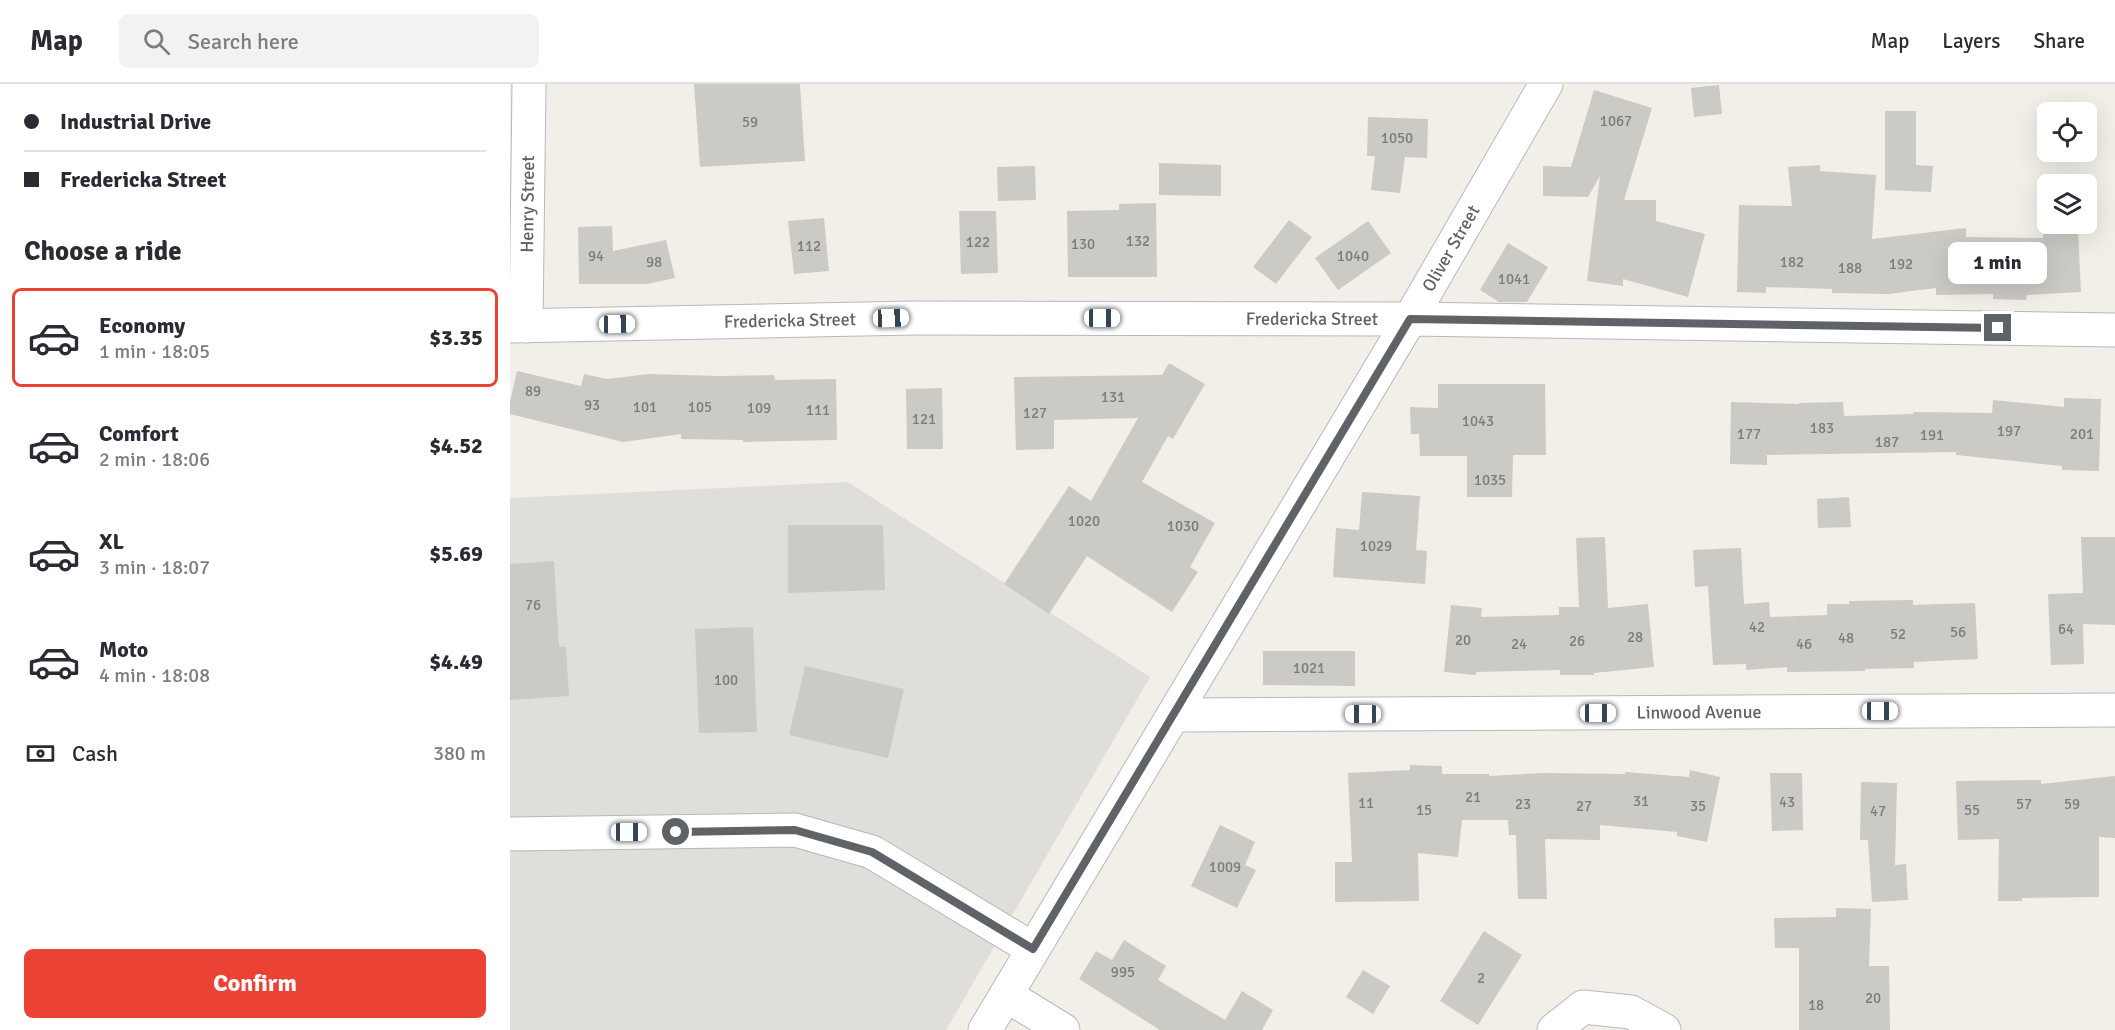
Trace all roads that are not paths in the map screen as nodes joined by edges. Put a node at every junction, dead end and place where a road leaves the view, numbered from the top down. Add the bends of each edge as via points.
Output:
1 (529, 84) edge
2 (1546, 84) edge
3 (1410, 319) junction
4 (518, 326) edge
5 (2115, 330) edge
6 (2115, 710) edge
7 (1174, 715) junction
8 (510, 834) edge
9 (1033, 949) junction
10 (1006, 995) junction
11 (985, 1030) edge
12 (1063, 1030) edge
13 (1554, 1030) edge
14 (1664, 1030) edge

1 - 4 street, Henry Street
2 - 3 street, Oliver Street
3 - 4 street, Fredericka Street via 913,318
3 - 5 street, Fredericka Street
3 - 7 street, Oliver Street
6 - 7 street, Linwood Avenue
7 - 9 street, Oliver Street
8 - 9 street via 795,830 872,852
9 - 10 street, Oliver Street
10 - 11 street, Oliver Street
10 - 12 street
13 - 14 street via 1583,1007 1631,1011

